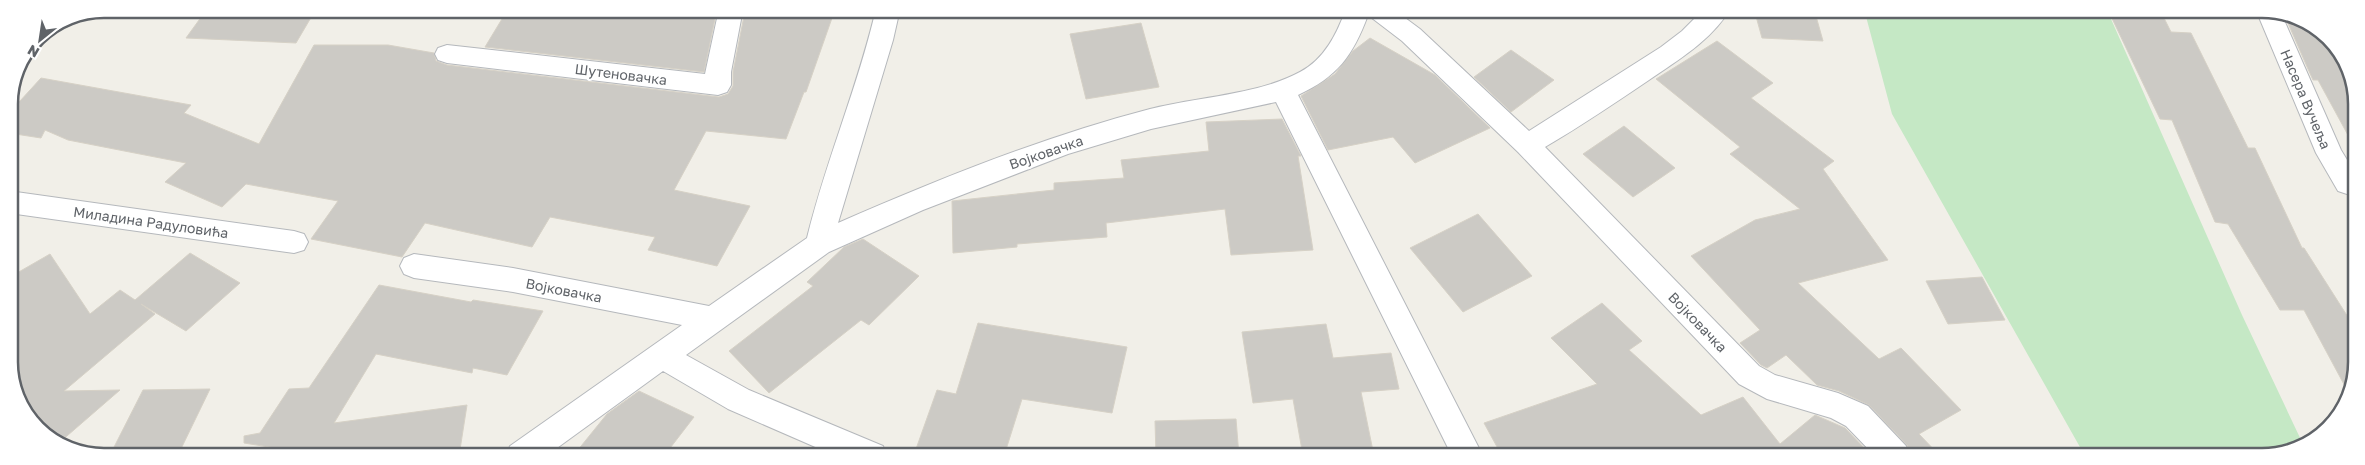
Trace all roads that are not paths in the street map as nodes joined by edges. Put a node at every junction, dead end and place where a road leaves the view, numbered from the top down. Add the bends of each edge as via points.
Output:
1 (730, 18) edge
2 (886, 18) edge
3 (1355, 18) edge
4 (1388, 18) edge
5 (1711, 18) edge
6 (2276, 19) edge
7 (447, 54) dead end
8 (1284, 90) junction
9 (1527, 145) junction
10 (2347, 183) dead end
11 (18, 203) edge
12 (294, 242) dead end
13 (819, 244) junction
14 (414, 266) dead end
15 (713, 320) junction
16 (664, 356) junction
17 (1464, 447) edge
18 (1887, 447) edge
19 (533, 448) edge
20 (852, 448) edge

1 - 7 street, Шутеновачка via 718,86
2 - 13 street
3 - 8 street, Војковачка via 1347,39 1325,66 1311,78
4 - 9 street, Војковачка via 1411,35
5 - 9 street via 1676,50
6 - 10 street, Насера Вучеља via 2329,153
8 - 13 street, Војковачка via 1150,119 1061,146 913,202
8 - 17 street
9 - 18 street, Војковачка via 1748,374 1767,386 1838,406 1857,416
11 - 12 street, Миладина Радуловића
13 - 15 street, Војковачка
14 - 15 street, Војковачка via 513,280
15 - 16 street, Војковачка
16 - 19 street, Војковачка
16 - 20 street via 692,376 760,410

